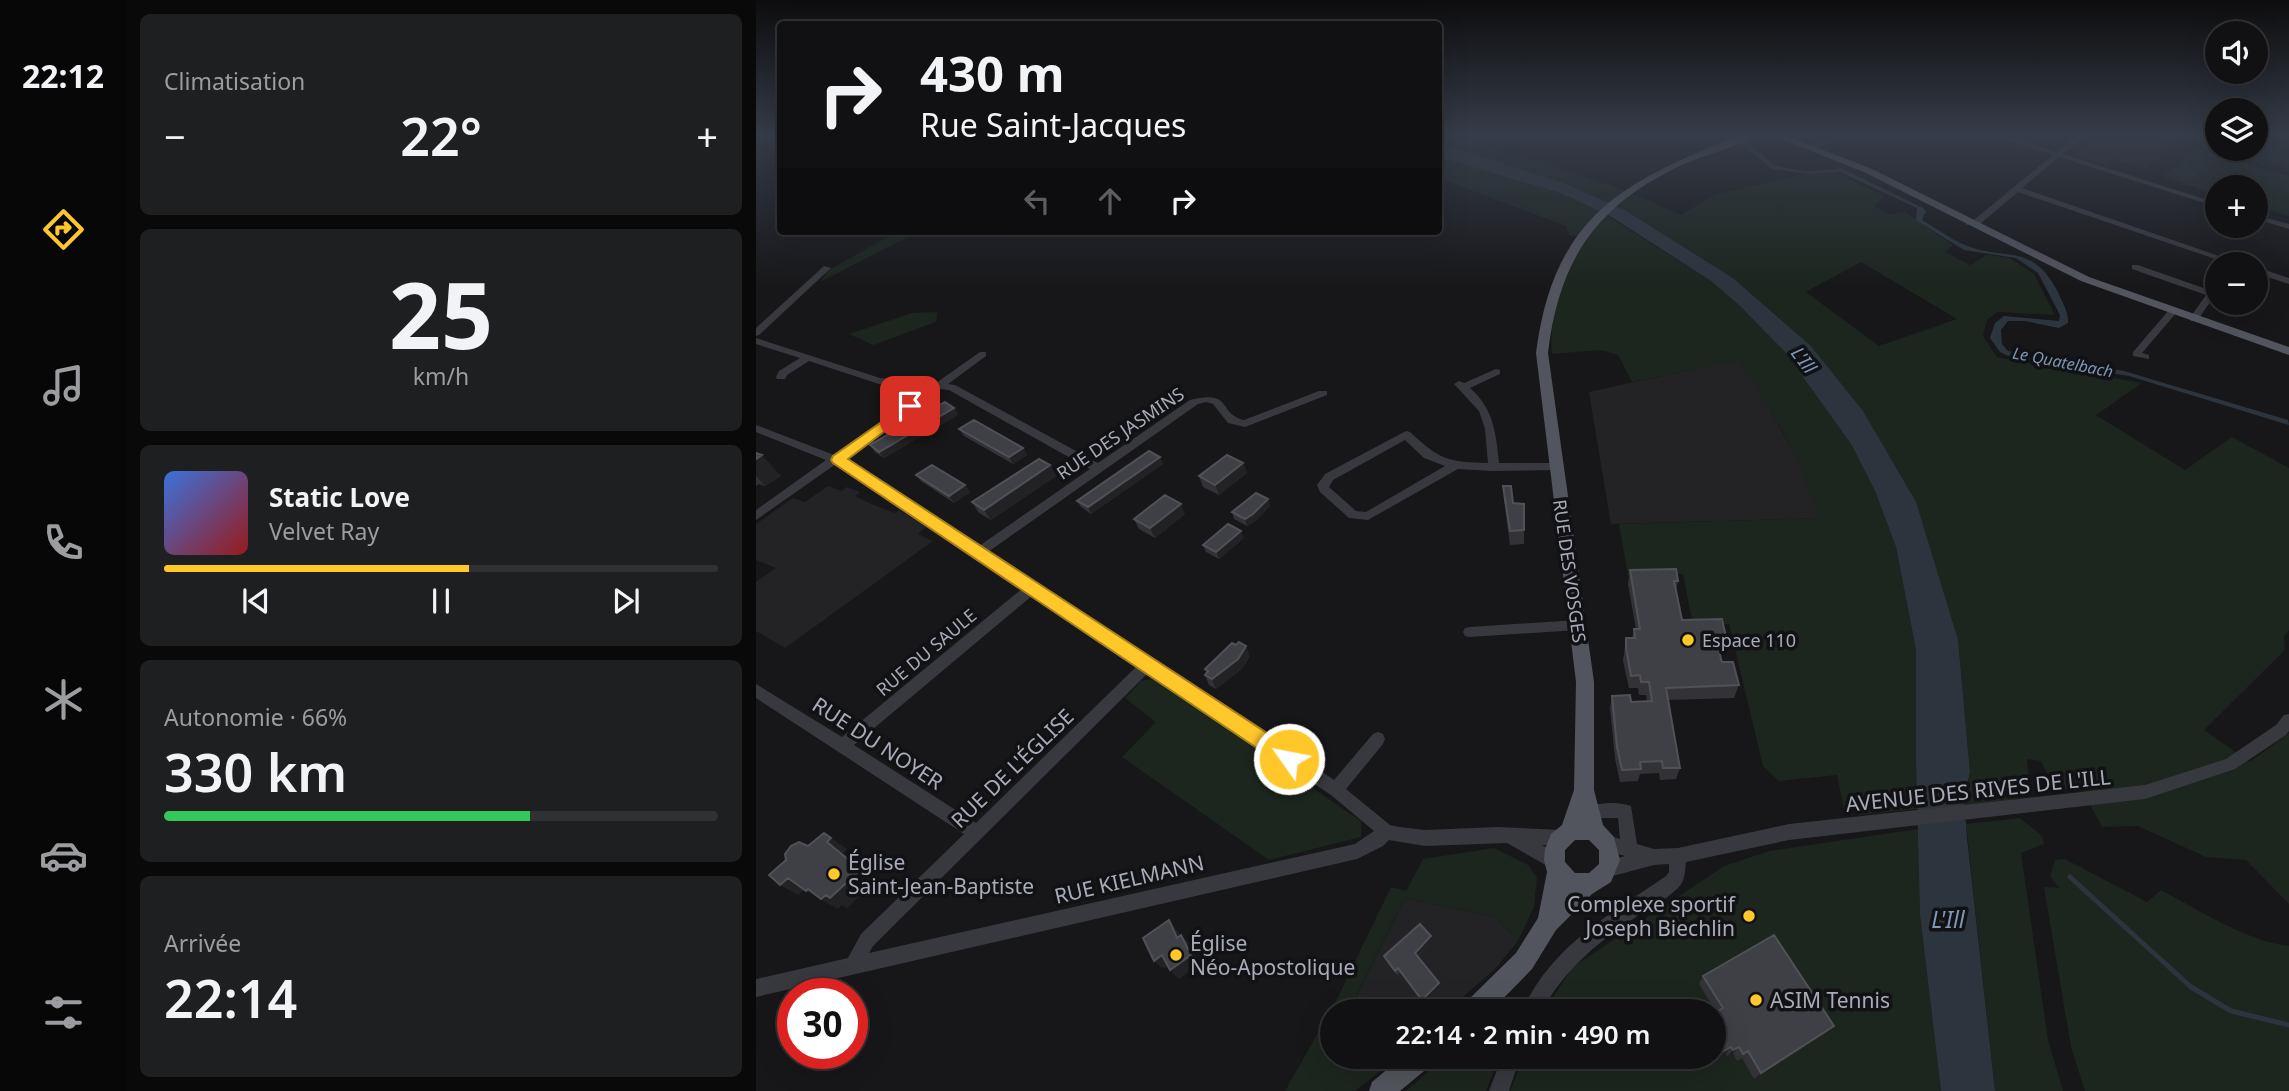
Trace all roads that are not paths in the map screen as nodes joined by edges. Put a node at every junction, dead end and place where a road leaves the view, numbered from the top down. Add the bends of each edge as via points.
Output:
1 (1641, 184) edge
2 (1895, 184) edge
3 (2022, 184) edge
4 (2150, 184) edge
5 (2016, 189) junction
6 (2205, 201) edge
7 (2268, 221) edge
8 (1969, 223) junction
9 (2289, 227) edge
10 (2205, 253) edge
11 (2136, 267) dead end
12 (827, 268) dead end
13 (2268, 274) edge
14 (2289, 281) edge
15 (2205, 287) edge
16 (2205, 303) edge
17 (2172, 312) junction
18 (2194, 319) junction
19 (756, 333) edge
20 (756, 341) edge
21 (2289, 351) edge
22 (983, 354) dead end
23 (809, 357) junction
24 (2146, 357) dead end
25 (1496, 372) dead end
26 (781, 377) dead end
27 (939, 385) junction
28 (1462, 385) joint
29 (1323, 393) dead end
30 (966, 395) joint
31 (756, 428) edge
32 (838, 460) junction
33 (1443, 466) junction
34 (1494, 467) junction
35 (1557, 467) junction
36 (1098, 468) junction
37 (756, 516) edge
38 (979, 552) junction
39 (1032, 589) junction
40 (1578, 625) junction
41 (1470, 632) dead end
42 (1147, 665) junction
43 (756, 690) edge
44 (2289, 720) edge
45 (1378, 739) dead end
46 (844, 745) junction
47 (1336, 790) junction
48 (1584, 790) junction
49 (1870, 824) joint
50 (1599, 829) junction
51 (1386, 831) junction
52 (976, 832) junction
53 (1565, 834) junction
54 (1508, 835) junction
55 (1629, 844) dead end
56 (1678, 856) junction
57 (1654, 857) junction
58 (1556, 866) junction
59 (1609, 869) junction
60 (1586, 885) junction
61 (1548, 922) junction
62 (854, 965) junction
63 (756, 988) edge
64 (1486, 999) edge
65 (1537, 999) edge
66 (1407, 1069) edge
67 (1507, 1069) edge
68 (1381, 1091) edge
69 (1499, 1091) edge

1 - 35 main road, RUE DES VOSGES via 1589,228 1573,247 1552,290 1542,353
2 - 8 main road
3 - 5 street
4 - 6 street
5 - 8 street
5 - 10 street
7 - 9 street
8 - 17 main road via 2085,279
11 - 15 street
12 - 19 street
13 - 14 street
16 - 18 street
17 - 18 main road
17 - 24 street via 2136,354
18 - 21 main road
20 - 23 street
22 - 27 street
23 - 26 street
23 - 27 street via 880,381
25 - 28 street
27 - 30 street
27 - 32 street
28 - 34 street via 1483,405 1489,418
29 - 36 street, RUE DES JASMINS via 1245,424 1232,421 1216,401 1194,402
30 - 36 street
31 - 32 street
32 - 37 street
32 - 38 street
33 - 33 street via 1363,516 1353,515 1323,485 1329,477 1406,435
33 - 34 street
34 - 35 street
35 - 40 main road, RUE DES VOSGES
36 - 38 street, RUE DES JASMINS
38 - 39 street
39 - 42 street
39 - 46 street, RUE DU SAULE
40 - 41 street
40 - 48 main road, RUE DES VOSGES via 1586,710
42 - 47 street
42 - 52 street, RUE DE L'ÉGLISE
43 - 46 street, RUE DU NOYER
44 - 49 street, AVENUE DES RIVES DE L'ILL via 2230,764 2145,792
45 - 47 street
46 - 52 street, RUE DU NOYER
47 - 51 street
48 - 50 main road, RUE DES VOSGES
48 - 53 main road, RUE DES VOSGES
49 - 56 street, AVENUE DES RIVES DE L'ILL via 1789,832
50 - 53 main road
50 - 55 street via 1625,811
50 - 57 street, AVENUE DES RIVES DE L'ILL
50 - 59 main road, RUE DES VOSGES via 1611,860
51 - 54 street via 1422,840
51 - 62 street, RUE KIELMANN via 1357,851
52 - 62 street, RUE DE L'ÉGLISE via 867,940
53 - 54 street
53 - 58 main road, RUE DES VOSGES via 1556,845
54 - 58 street
56 - 57 street, AVENUE DES RIVES DE L'ILL
56 - 65 street via 1672,882 1566,958
57 - 59 street, AVENUE DES RIVES DE L'ILL
58 - 60 main road via 1570,881
58 - 61 main road, RUE DES VOSGES
59 - 60 main road, RUE DES VOSGES
60 - 61 main road, RUE DES VOSGES
61 - 64 main road, RUE DES VOSGES via 1518,969
62 - 63 street, RUE KIELMANN
66 - 68 main road
67 - 69 street

